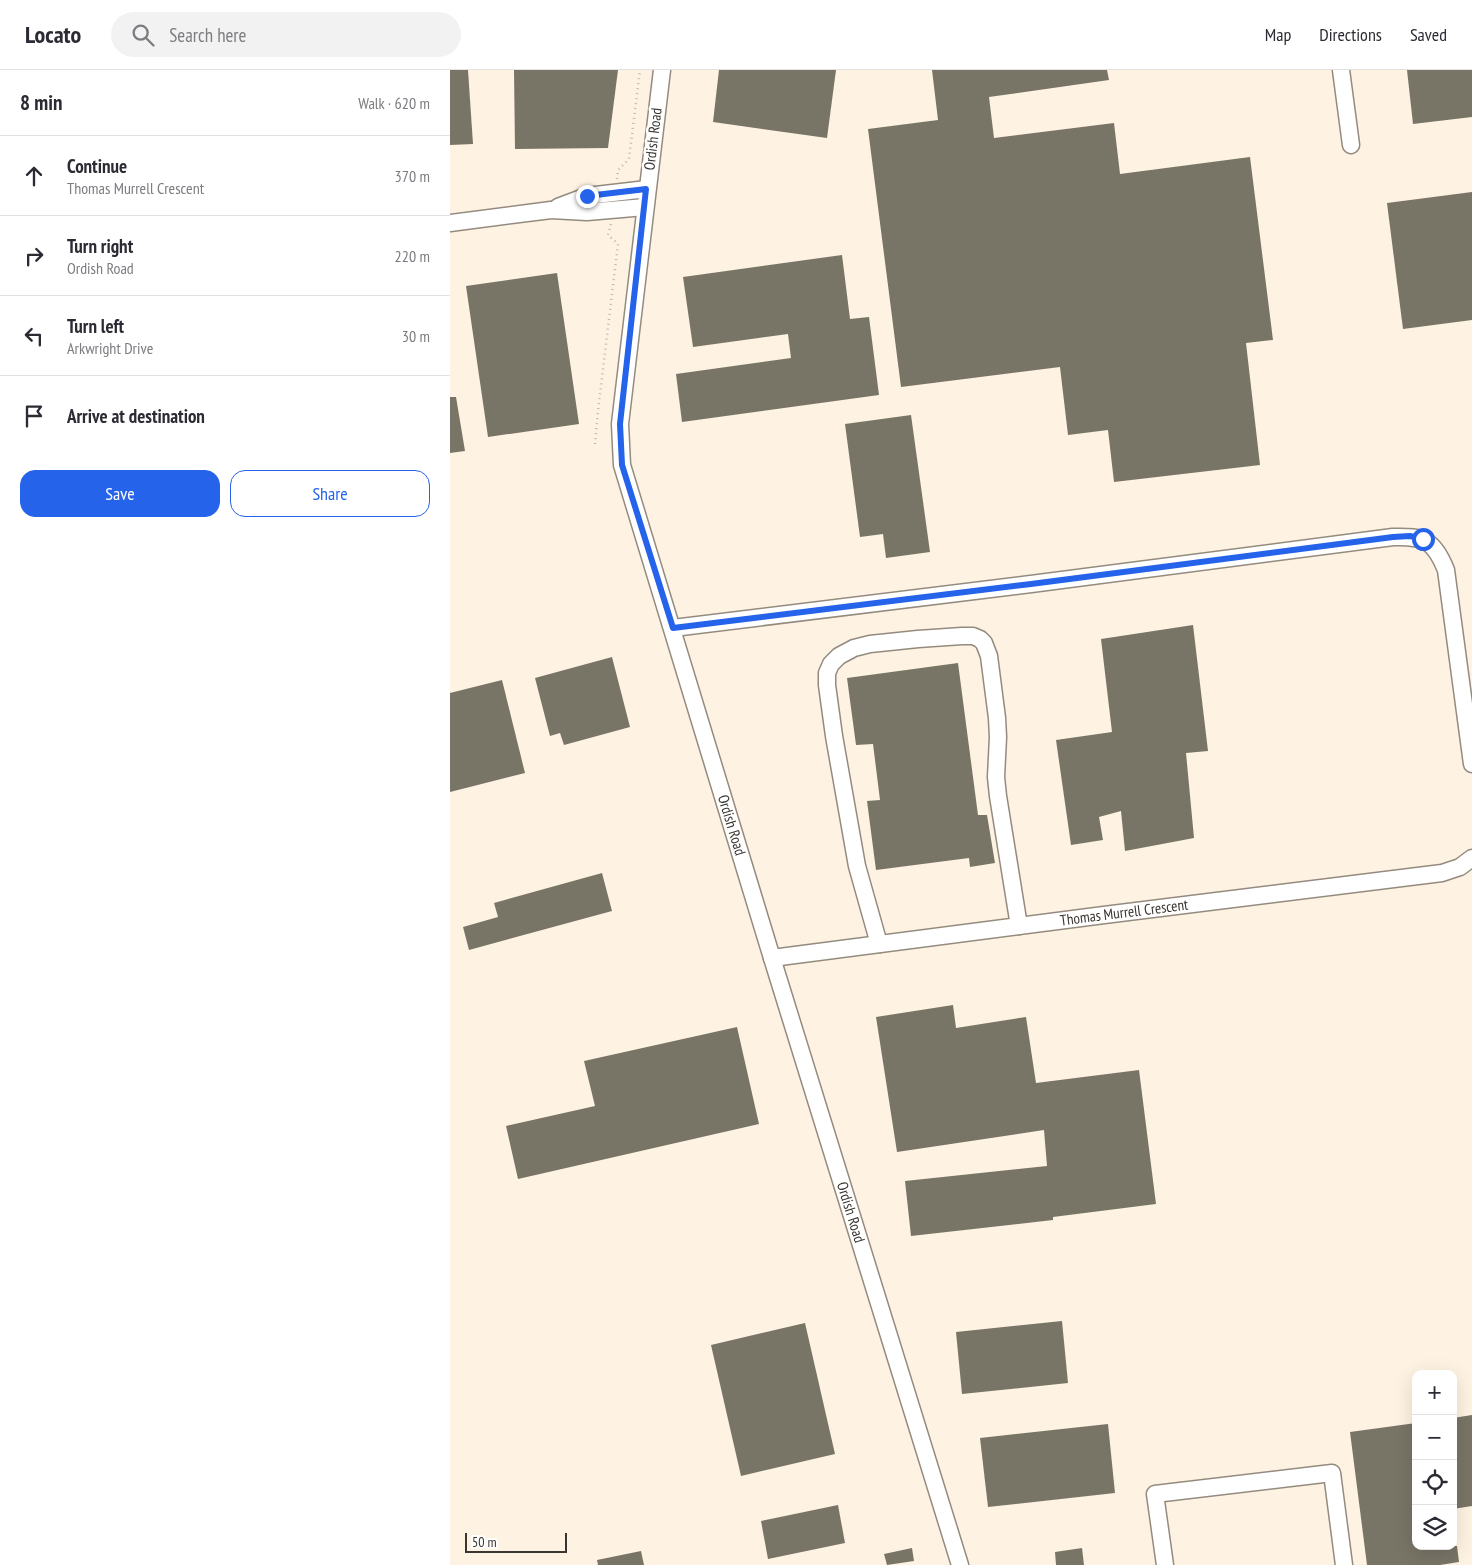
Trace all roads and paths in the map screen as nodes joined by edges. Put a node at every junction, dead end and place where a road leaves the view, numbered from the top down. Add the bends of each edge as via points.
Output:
1 (640, 70) edge
2 (662, 70) edge
3 (1341, 70) edge
4 (1351, 146) dead end
5 (617, 182) dead end
6 (646, 189) junction
7 (644, 207) junction
8 (551, 210) junction
9 (450, 223) edge
10 (611, 223) dead end
11 (595, 444) dead end
12 (673, 628) junction
13 (1472, 764) edge
14 (1472, 858) edge
15 (1019, 926) junction
16 (879, 944) junction
17 (772, 958) junction
18 (955, 1564) edge
19 (1165, 1565) edge
20 (1344, 1565) edge

1 - 5 path via 629,159 618,170
2 - 6 street, Ordish Road
3 - 4 street
6 - 7 street, Ordish Road
6 - 8 street via 587,196
7 - 8 street via 587,212
7 - 12 street, Ordish Road via 620,424 622,465
8 - 9 street
10 - 11 path via 608,235 618,244
12 - 13 street via 1410,536 1433,546 1446,570
12 - 17 street, Ordish Road
14 - 15 street, Thomas Murrell Crescent via 1442,873
15 - 16 street, Thomas Murrell Crescent
15 - 16 street via 998,796 998,727 989,656 984,643 973,636 962,636 870,644 839,656 827,673 827,686 857,866
16 - 17 street, Thomas Murrell Crescent
17 - 18 street, Ordish Road
19 - 20 street via 1155,1494 1332,1472

